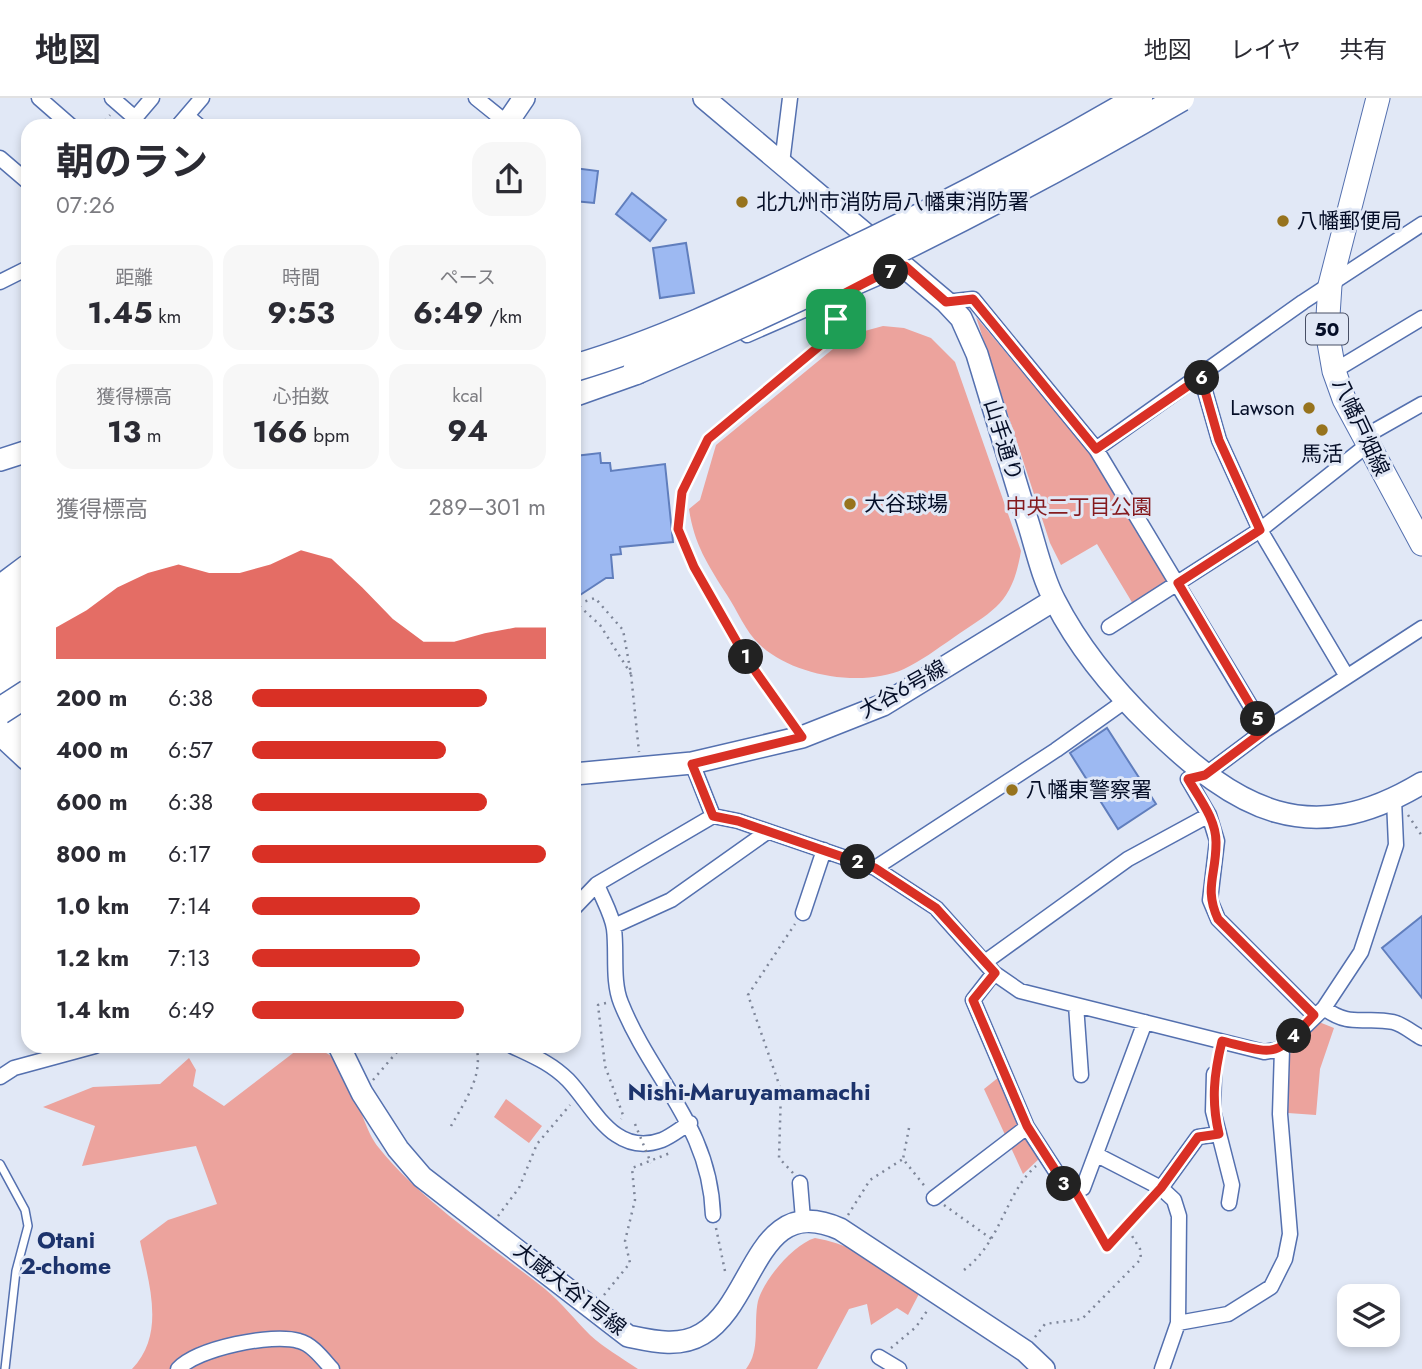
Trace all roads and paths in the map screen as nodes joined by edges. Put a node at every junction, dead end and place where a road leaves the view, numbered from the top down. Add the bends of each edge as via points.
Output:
1 (39, 98) edge
2 (112, 98) edge
3 (152, 98) edge
4 (202, 98) edge
5 (477, 98) edge
6 (524, 98) edge
7 (704, 98) edge
8 (790, 98) edge
9 (1139, 98) edge
10 (1181, 98) edge
11 (1378, 98) edge
12 (63, 119) edge
13 (184, 119) edge
14 (500, 119) edge
15 (509, 119) edge
16 (0, 158) edge
17 (782, 163) junction
18 (21, 176) edge
19 (1422, 224) edge
20 (905, 266) junction
21 (21, 272) edge
22 (0, 282) edge
23 (1330, 285) junction
24 (946, 302) junction
25 (824, 304) junction
26 (1422, 318) edge
27 (581, 366) edge
28 (636, 371) junction
29 (1334, 371) junction
30 (1201, 377) junction
31 (581, 385) edge
32 (581, 391) edge
33 (581, 401) edge
34 (1422, 404) edge
35 (1364, 442) junction
36 (1096, 449) junction
37 (21, 453) edge
38 (0, 460) edge
39 (1260, 530) junction
40 (1422, 544) edge
41 (21, 573) edge
42 (1178, 583) junction
43 (0, 589) edge
44 (21, 596) edge
45 (1054, 600) junction
46 (581, 603) edge
47 (581, 608) edge
48 (0, 612) edge
49 (21, 623) edge
50 (1110, 627) dead end
51 (1422, 628) edge
52 (0, 639) edge
53 (21, 647) edge
54 (0, 663) edge
55 (21, 672) edge
56 (631, 674) junction
57 (1346, 675) junction
58 (0, 688) edge
59 (21, 698) edge
60 (1125, 701) junction
61 (0, 703) edge
62 (0, 711) edge
63 (1265, 730) junction
64 (802, 737) junction
65 (15, 738) edge
66 (692, 764) junction
67 (640, 769) junction
68 (581, 773) edge
69 (1205, 775) junction
70 (1422, 783) edge
71 (1400, 806) junction
72 (1209, 815) junction
73 (713, 816) junction
74 (767, 832) junction
75 (1422, 836) edge
76 (824, 850) junction
77 (875, 868) junction
78 (597, 884) junction
79 (581, 901) edge
80 (803, 913) joint
81 (614, 926) junction
82 (990, 967) junction
83 (619, 999) junction
84 (1076, 1005) junction
85 (1319, 1011) junction
86 (1145, 1022) junction
87 (1422, 1038) edge
88 (1282, 1049) junction
89 (69, 1053) edge
90 (342, 1053) edge
91 (396, 1053) edge
92 (478, 1053) edge
93 (527, 1053) edge
94 (1213, 1074) dead end
95 (1081, 1076) dead end
96 (0, 1077) edge
97 (362, 1093) junction
98 (578, 1095) junction
99 (690, 1123) junction
100 (452, 1126) dead end
101 (1027, 1126) junction
102 (1219, 1134) junction
103 (697, 1137) junction
104 (1097, 1155) junction
105 (1046, 1157) junction
106 (903, 1159) dead end
107 (651, 1163) junction
108 (0, 1164) edge
109 (800, 1183) joint
110 (1161, 1188) junction
111 (1074, 1189) junction
112 (934, 1198) dead end
113 (1229, 1203) dead end
114 (713, 1215) joint
115 (803, 1219) junction
116 (1126, 1226) junction
117 (490, 1227) junction
118 (840, 1229) junction
119 (964, 1270) dead end
120 (736, 1293) junction
121 (939, 1293) junction
122 (592, 1310) junction
123 (1178, 1323) junction
124 (1025, 1351) junction
125 (884, 1353) joint
126 (5, 1369) edge
127 (178, 1369) edge
128 (332, 1369) edge
129 (899, 1369) edge
130 (1044, 1369) edge
131 (1162, 1369) edge

1 - 12 street
2 - 3 street via 135,118
4 - 13 street
5 - 14 street
6 - 15 street
7 - 17 street, 山手通り
8 - 17 street
9 - 27 highway, bridge via 940,207 763,293 626,353
10 - 28 highway, bridge via 907,247
11 - 23 main road, 八幡戸畑線 / 50
16 - 18 street
17 - 20 street, 山手通り
19 - 23 street
20 - 24 street, 山手通り
20 - 25 street
21 - 22 street
23 - 29 main road, 八幡戸畑線 / 50 via 1327,331
23 - 30 street
24 - 36 street via 973,299
24 - 45 street, 山手通り via 961,318 976,354
25 - 33 street
25 - 64 lane via 836,319 829,338 708,439 682,492 678,529 694,567 746,658
26 - 29 street
28 - 31 highway
28 - 32 highway
29 - 35 main road, 八幡戸畑線 / 50
30 - 36 street
30 - 39 street via 1219,440
34 - 35 street
35 - 39 street
35 - 40 main road, 八幡戸畑線 / 50
36 - 42 street
37 - 38 street
39 - 42 street
39 - 57 street
41 - 43 highway
42 - 50 street
42 - 63 street
44 - 48 highway
45 - 60 street, 山手通り
45 - 64 street, 大谷6号線 via 883,705
46 - 56 path via 595,598 623,630
47 - 56 path via 600,625
49 - 52 highway
51 - 57 street
53 - 54 highway
55 - 58 highway
56 - 67 path
57 - 63 street
59 - 62 highway, bridge
60 - 69 street, 山手通り
60 - 77 street
61 - 65 highway
63 - 69 street
64 - 66 street, 大谷6号線
66 - 67 street, 大谷6号線
66 - 73 street
67 - 68 street, 大谷6号線
69 - 71 street, 山手通り via 1239,799 1304,817
69 - 72 street via 1188,779
70 - 71 street, 山手通り
71 - 75 path
71 - 85 street via 1396,845 1365,940 1347,978
72 - 82 street via 1128,859
72 - 85 street via 1217,841 1210,900 1218,919
73 - 74 street
73 - 78 street
74 - 76 street
74 - 81 street via 671,900
76 - 77 street
76 - 80 street
77 - 82 street via 936,908
78 - 79 street
78 - 81 street
80 - 109 path via 748,995 781,1090 779,1158
81 - 83 street
82 - 84 street via 1020,990
82 - 101 street via 973,1000
83 - 99 street via 637,1039
83 - 107 path, bridge via 598,1005 605,1066 623,1115 620,1121 626,1128 635,1124
84 - 86 street
84 - 95 street
85 - 87 street via 1358,1023 1394,1022
85 - 88 street
86 - 88 street via 1264,1052
86 - 104 street
88 - 123 street via 1280,1115 1290,1234 1284,1259 1270,1287 1228,1314
89 - 96 street via 14,1068
90 - 97 street, 大蔵大谷1号線
91 - 97 path
92 - 100 path via 473,1084
93 - 98 street via 547,1062
94 - 102 street via 1213,1111
97 - 117 street, 大蔵大谷1号線 via 422,1177
98 - 99 street via 601,1123 633,1142 661,1141
98 - 117 path via 537,1144 519,1188
99 - 103 street
101 - 105 street
101 - 112 street
102 - 110 street via 1198,1137
102 - 113 street via 1232,1185
103 - 107 path
103 - 114 street via 712,1186
104 - 110 street
104 - 111 street via 1083,1188
105 - 111 street via 1068,1190
105 - 119 path via 1026,1174 993,1240
106 - 118 path via 870,1180
107 - 122 path via 632,1168 635,1200 625,1241 630,1263
108 - 126 lane via 25,1210 28,1226 16,1271
109 - 115 street
110 - 116 path
110 - 123 street via 1174,1200 1180,1216
111 - 116 path via 1107,1247
114 - 120 path via 726,1275
115 - 118 street
115 - 120 street, 大蔵大谷1号線 via 772,1237
116 - 124 path via 1141,1259 1082,1319 1045,1324
117 - 122 street, 大蔵大谷1号線
118 - 121 street
120 - 122 street, 大蔵大谷1号線 via 720,1320 701,1335 679,1342 628,1336
121 - 124 street
121 - 125 path via 916,1327
123 - 131 street
124 - 130 street
125 - 129 street
127 - 128 street via 198,1355 266,1338 304,1343

